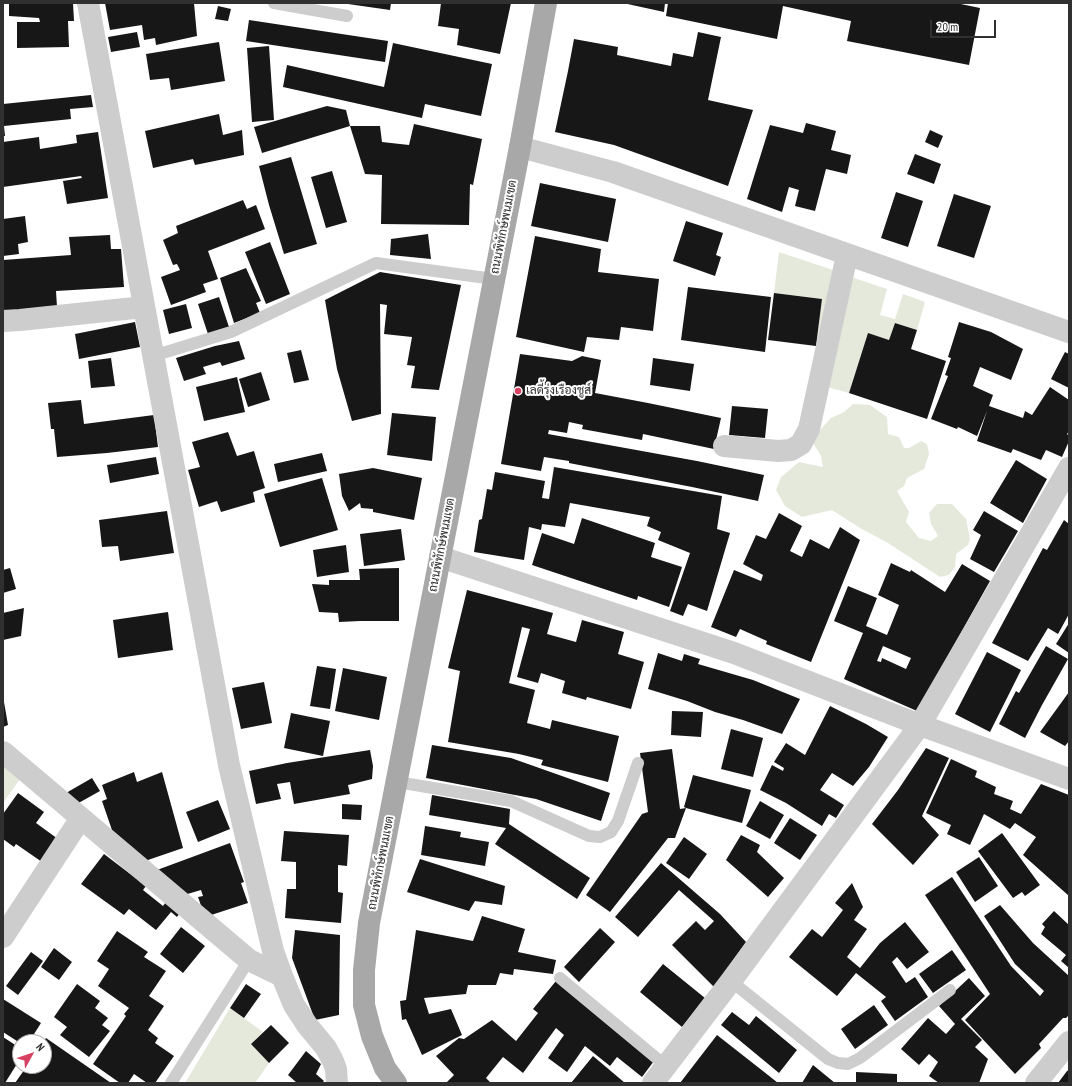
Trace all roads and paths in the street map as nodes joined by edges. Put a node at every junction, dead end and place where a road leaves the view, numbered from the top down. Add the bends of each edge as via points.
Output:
1 (88, 3) edge
2 (274, 3) edge
3 (546, 3) edge
4 (347, 16) dead end
5 (520, 146) junction
6 (847, 255) junction
7 (494, 279) junction
8 (144, 307) junction
9 (3, 321) edge
10 (1069, 332) edge
11 (153, 356) junction
12 (724, 446) dead end
13 (1069, 468) edge
14 (440, 557) junction
15 (920, 725) junction
16 (3, 752) edge
17 (638, 763) dead end
18 (1069, 779) edge
19 (396, 782) junction
20 (81, 818) junction
21 (3, 937) edge
22 (249, 960) junction
23 (282, 976) junction
24 (560, 978) dead end
25 (731, 981) junction
26 (950, 990) dead end
27 (1069, 1042) edge
28 (666, 1066) junction
29 (171, 1083) edge
30 (336, 1083) edge
31 (396, 1083) edge
32 (653, 1083) edge
33 (1036, 1083) edge

1 - 8 street
2 - 4 lane
3 - 5 main road, ถนนพิทักษ์พนมเขต
5 - 6 street via 613,172
5 - 7 main road, ถนนพิทักษ์พนมเขต
6 - 10 street
6 - 12 street via 809,429 801,444 791,450 778,451
7 - 11 lane via 376,263 231,332
7 - 14 main road, ถนนพิทักษ์พนมเขต
8 - 9 street
8 - 11 street
11 - 23 street via 229,765
13 - 15 street
14 - 15 street via 734,653
14 - 19 main road, ถนนพิทักษ์พนมเขต
15 - 18 street
15 - 25 street
16 - 20 street
17 - 19 lane via 618,821 611,832 600,837 589,836 511,801
19 - 31 main road, ถนนพิทักษ์พนมเขต via 369,923 364,970 364,1006 372,1036 385,1068
20 - 21 street
20 - 22 street
22 - 23 street
22 - 29 lane
23 - 30 street via 294,1005 333,1061
24 - 28 lane
25 - 26 lane via 828,1059 848,1064 860,1058
25 - 28 street
27 - 33 street
28 - 32 street

